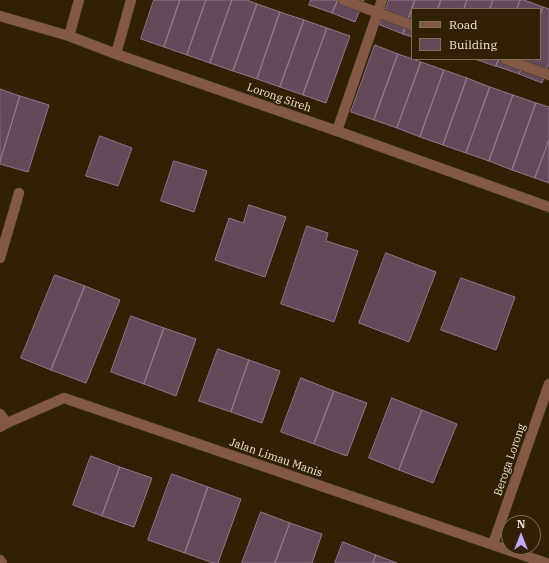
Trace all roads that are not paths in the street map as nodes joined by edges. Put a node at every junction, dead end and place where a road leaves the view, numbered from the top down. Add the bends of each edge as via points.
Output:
1 (79, 0) edge
2 (131, 0) edge
3 (343, 0) edge
4 (382, 0) edge
5 (377, 13) junction
6 (0, 16) edge
7 (411, 25) edge
8 (69, 36) junction
9 (116, 54) junction
10 (508, 60) edge
11 (549, 75) edge
12 (337, 131) junction
13 (19, 193) dead end
14 (549, 208) edge
15 (0, 258) edge
16 (549, 384) edge
17 (0, 414) edge
18 (4, 425) edge
19 (493, 544) junction
20 (0, 560) edge
21 (2, 563) edge
22 (546, 563) edge

1 - 8 street
2 - 9 street
3 - 5 street
4 - 5 street
5 - 7 street
5 - 12 street
6 - 8 street, Lorong Sireh
8 - 9 street, Lorong Sireh
9 - 12 street, Lorong Sireh
10 - 11 street
12 - 14 street, Lorong Sireh
13 - 15 street
16 - 19 street, Beroga Lorong
17 - 18 street
18 - 19 street, Jalan Limau Manis via 64,398
19 - 22 street, Jalan Limau Manis
20 - 21 street

